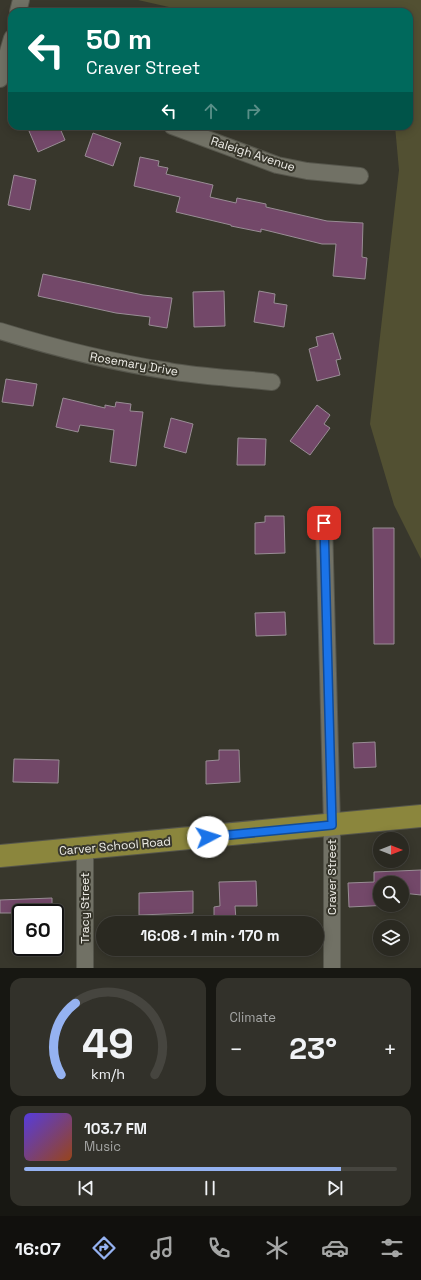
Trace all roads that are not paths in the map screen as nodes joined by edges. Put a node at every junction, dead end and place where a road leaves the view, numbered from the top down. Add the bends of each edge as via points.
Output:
1 (6, 61) edge
2 (0, 79) edge
3 (183, 130) edge
4 (360, 176) dead end
5 (0, 331) edge
6 (272, 382) dead end
7 (324, 523) dead end
8 (421, 816) edge
9 (332, 825) junction
10 (85, 848) junction
11 (0, 856) edge
12 (85, 968) edge
13 (332, 968) edge

1 - 2 street
3 - 4 street, Raleigh Avenue via 277,165 307,171
5 - 6 street, Rosemary Drive via 118,362 170,372
7 - 9 street, Craver Street
8 - 9 main road, Carver School Road
9 - 10 main road, Carver School Road
9 - 13 street, Craver Street
10 - 11 main road, Carver School Road
10 - 12 street, Tracy Street

